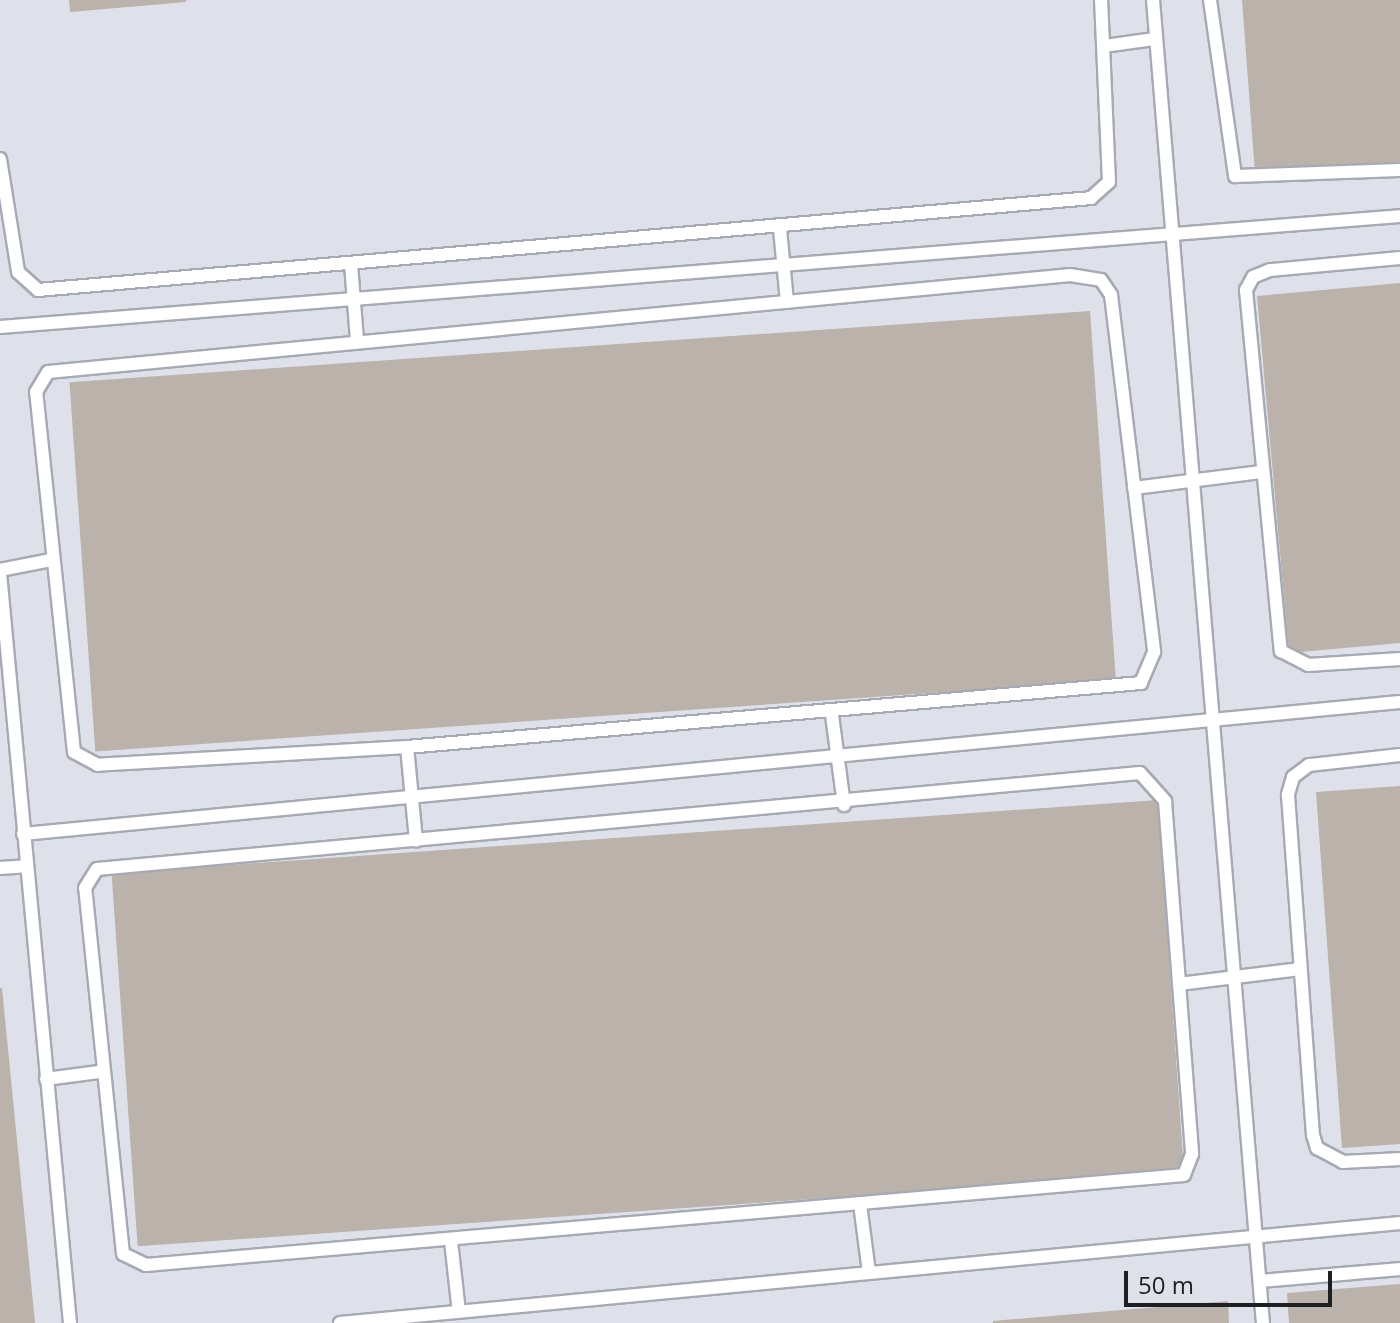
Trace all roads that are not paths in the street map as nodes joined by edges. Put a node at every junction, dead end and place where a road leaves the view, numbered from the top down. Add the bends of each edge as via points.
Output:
1 (1101, 0) edge
2 (1153, 0) edge
3 (1210, 0) edge
4 (1154, 39) junction
5 (1104, 46) junction
6 (0, 159) edge
7 (1400, 170) edge
8 (1400, 216) edge
9 (780, 229) junction
10 (1171, 232) junction
11 (1400, 258) edge
12 (351, 264) junction
13 (782, 267) junction
14 (356, 301) junction
15 (787, 302) junction
16 (0, 327) edge
17 (357, 341) junction
18 (1261, 472) junction
19 (1194, 481) junction
20 (1134, 488) junction
21 (51, 560) junction
22 (0, 571) edge
23 (1400, 659) edge
24 (1400, 702) edge
25 (832, 715) junction
26 (1218, 720) junction
27 (407, 747) junction
28 (1400, 755) edge
29 (839, 760) junction
30 (411, 795) junction
31 (844, 805) junction
32 (23, 834) junction
33 (416, 841) junction
34 (26, 866) junction
35 (0, 868) edge
36 (1300, 969) junction
37 (1233, 977) junction
38 (1179, 984) junction
39 (99, 1072) junction
40 (46, 1079) junction
41 (1400, 1159) edge
42 (860, 1204) junction
43 (1400, 1223) edge
44 (1256, 1240) junction
45 (451, 1241) junction
46 (1400, 1269) edge
47 (869, 1272) junction
48 (1260, 1281) junction
49 (459, 1312) junction
50 (70, 1323) edge
51 (340, 1323) edge
52 (1263, 1323) edge

1 - 5 lane
2 - 4 lane
3 - 7 lane via 1235,176 1251,181
4 - 5 lane
4 - 10 lane
5 - 9 lane via 1109,182 1099,196
6 - 12 lane via 18,272 32,288
8 - 10 lane
9 - 12 lane
9 - 13 lane
10 - 13 lane
10 - 19 lane
11 - 18 lane via 1270,270 1249,282
12 - 14 lane
13 - 14 lane
13 - 15 lane
14 - 16 lane
14 - 17 lane
15 - 17 lane
15 - 20 lane via 1070,275 1101,280 1111,295
17 - 21 lane via 48,372 36,392
18 - 19 lane
18 - 23 lane via 1281,651 1308,665
19 - 20 lane
19 - 26 lane
20 - 25 lane via 1154,652 1147,679
21 - 22 lane
21 - 27 lane via 79,760
22 - 32 lane
24 - 26 lane
25 - 27 lane
25 - 29 lane
26 - 29 lane
26 - 37 lane
27 - 30 lane
28 - 36 lane via 1324,761 1293,777
29 - 30 lane
29 - 31 lane
30 - 32 lane
30 - 33 lane
31 - 33 lane
31 - 38 lane via 1124,774 1152,779 1165,801
32 - 34 lane
33 - 39 lane via 93,871 85,888
34 - 35 lane
34 - 40 lane
36 - 37 lane
36 - 41 lane via 1317,1148 1343,1162
37 - 38 lane
37 - 44 lane
38 - 42 lane via 1192,1154 1187,1174
39 - 40 lane
39 - 45 lane via 122,1248 131,1264
40 - 50 lane
42 - 45 lane
42 - 47 lane
43 - 44 lane
44 - 47 lane
44 - 48 lane
45 - 49 lane
46 - 48 lane
47 - 49 lane
48 - 52 lane
49 - 51 lane

